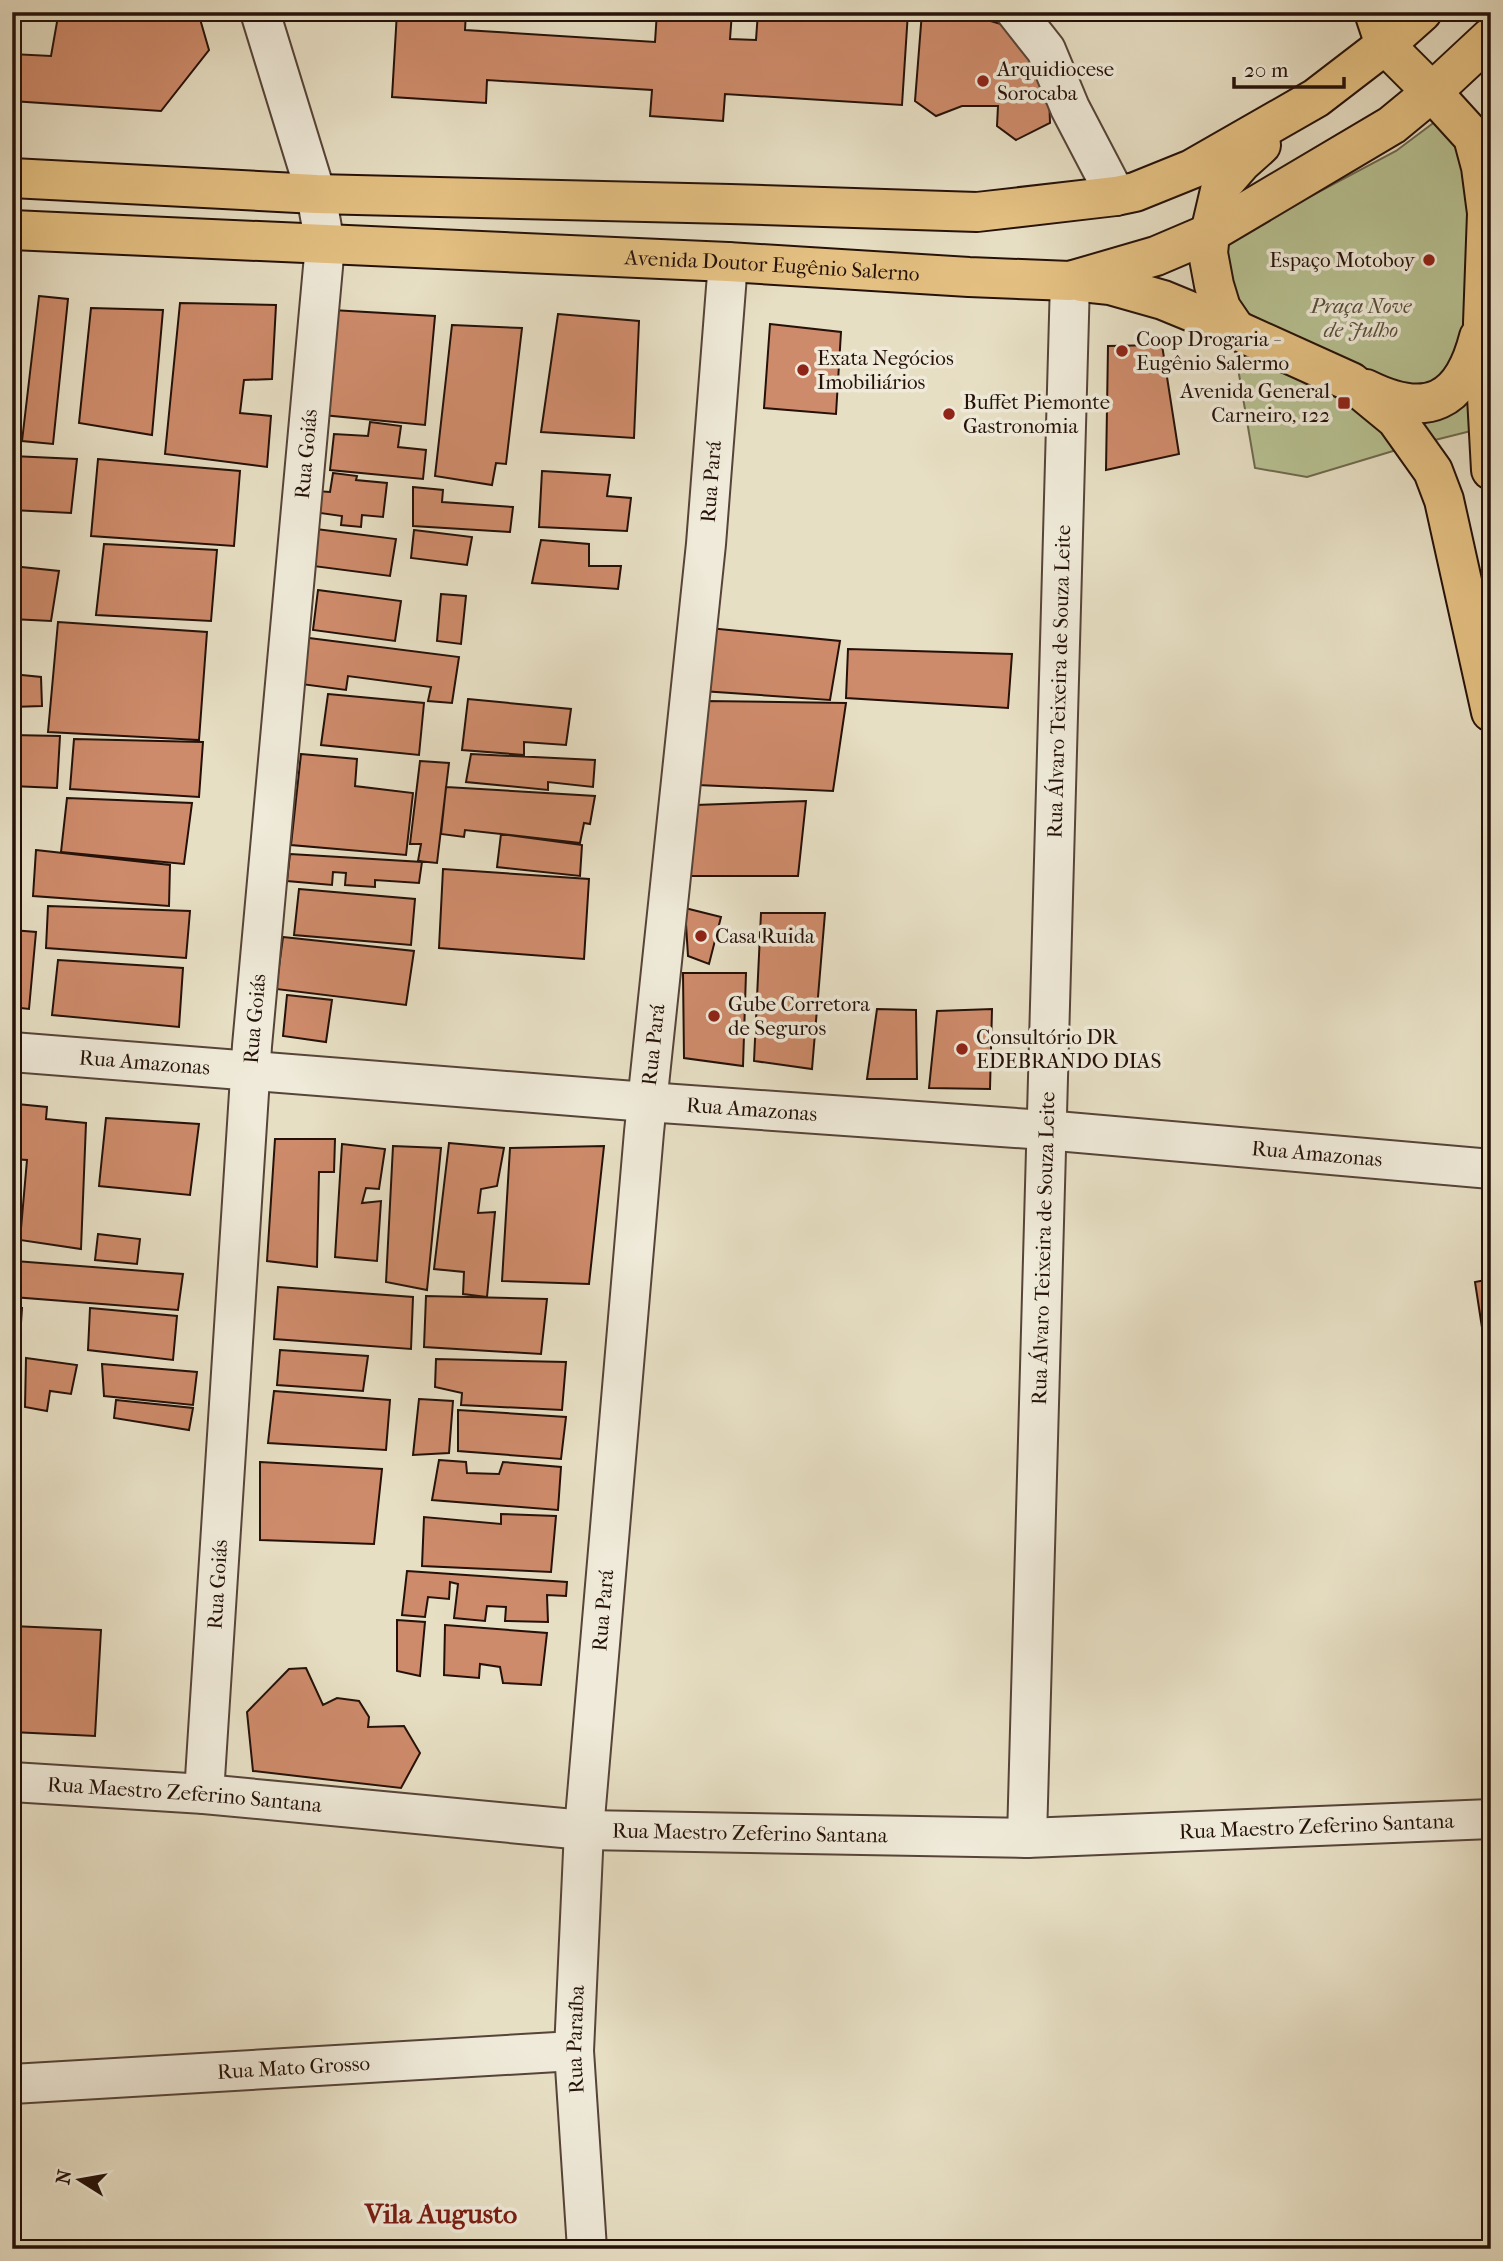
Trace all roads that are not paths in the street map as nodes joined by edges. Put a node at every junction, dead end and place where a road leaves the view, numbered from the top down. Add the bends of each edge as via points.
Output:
1 (260, 12) edge
2 (1016, 12) edge
3 (1422, 12) edge
4 (1380, 29) edge
5 (1491, 37) edge
6 (1432, 92) junction
7 (1316, 98) junction
8 (12, 178) edge
9 (316, 194) junction
10 (1116, 196) junction
11 (1489, 208) edge
12 (12, 230) edge
13 (1210, 233) junction
14 (325, 245) junction
15 (728, 262) junction
16 (1070, 281) junction
17 (1483, 323) junction
18 (1236, 330) junction
19 (1351, 382) junction
20 (1490, 446) edge
21 (1491, 712) edge
22 (12, 1052) edge
23 (251, 1070) junction
24 (647, 1102) junction
25 (1045, 1130) junction
26 (1491, 1169) edge
27 (12, 1782) edge
28 (204, 1794) junction
29 (1491, 1819) edge
30 (584, 1830) junction
31 (1027, 1838) junction
32 (574, 2051) junction
33 (12, 2084) edge
34 (587, 2249) edge

1 - 9 street
2 - 10 street via 1046,50
3 - 4 main road
4 - 6 main road
4 - 7 main road
5 - 6 main road
6 - 11 main road via 1473,137
6 - 13 main road via 1392,125
7 - 10 main road via 1192,169
7 - 13 main road via 1221,186
8 - 9 main road
9 - 10 main road via 977,212
9 - 14 street
11 - 17 main road
12 - 14 main road, Avenida Doutor Eugênio Salerno
13 - 16 main road, Avenida Doutor Eugênio Salerno via 1156,256
13 - 18 main road via 1208,253 1214,285 1221,308
14 - 15 main road, Avenida Doutor Eugênio Salerno
14 - 23 street, Rua Goiás
15 - 16 main road, Avenida Doutor Eugênio Salerno
15 - 24 street, Rua Pará via 706,544
16 - 18 main road via 1110,285 1163,300
16 - 25 street, Rua Álvaro Teixeira de Souza Leite
17 - 19 main road via 1463,380 1438,402 1400,402
17 - 20 main road
18 - 19 main road
19 - 21 main road via 1395,419 1433,471 1451,525
22 - 23 street, Rua Amazonas
23 - 24 street, Rua Amazonas
23 - 28 street, Rua Goiás
24 - 25 street, Rua Amazonas
24 - 30 street, Rua Pará
25 - 26 street, Rua Amazonas
25 - 31 street, Rua Álvaro Teixeira de Souza Leite
27 - 28 street, Rua Maestro Zeferino Santana
28 - 30 street, Rua Maestro Zeferino Santana
29 - 31 street, Rua Maestro Zeferino Santana
30 - 31 street, Rua Maestro Zeferino Santana
30 - 32 street, Rua Paraíba
32 - 33 street, Rua Mato Grosso
32 - 34 street, Rua Paraíba

